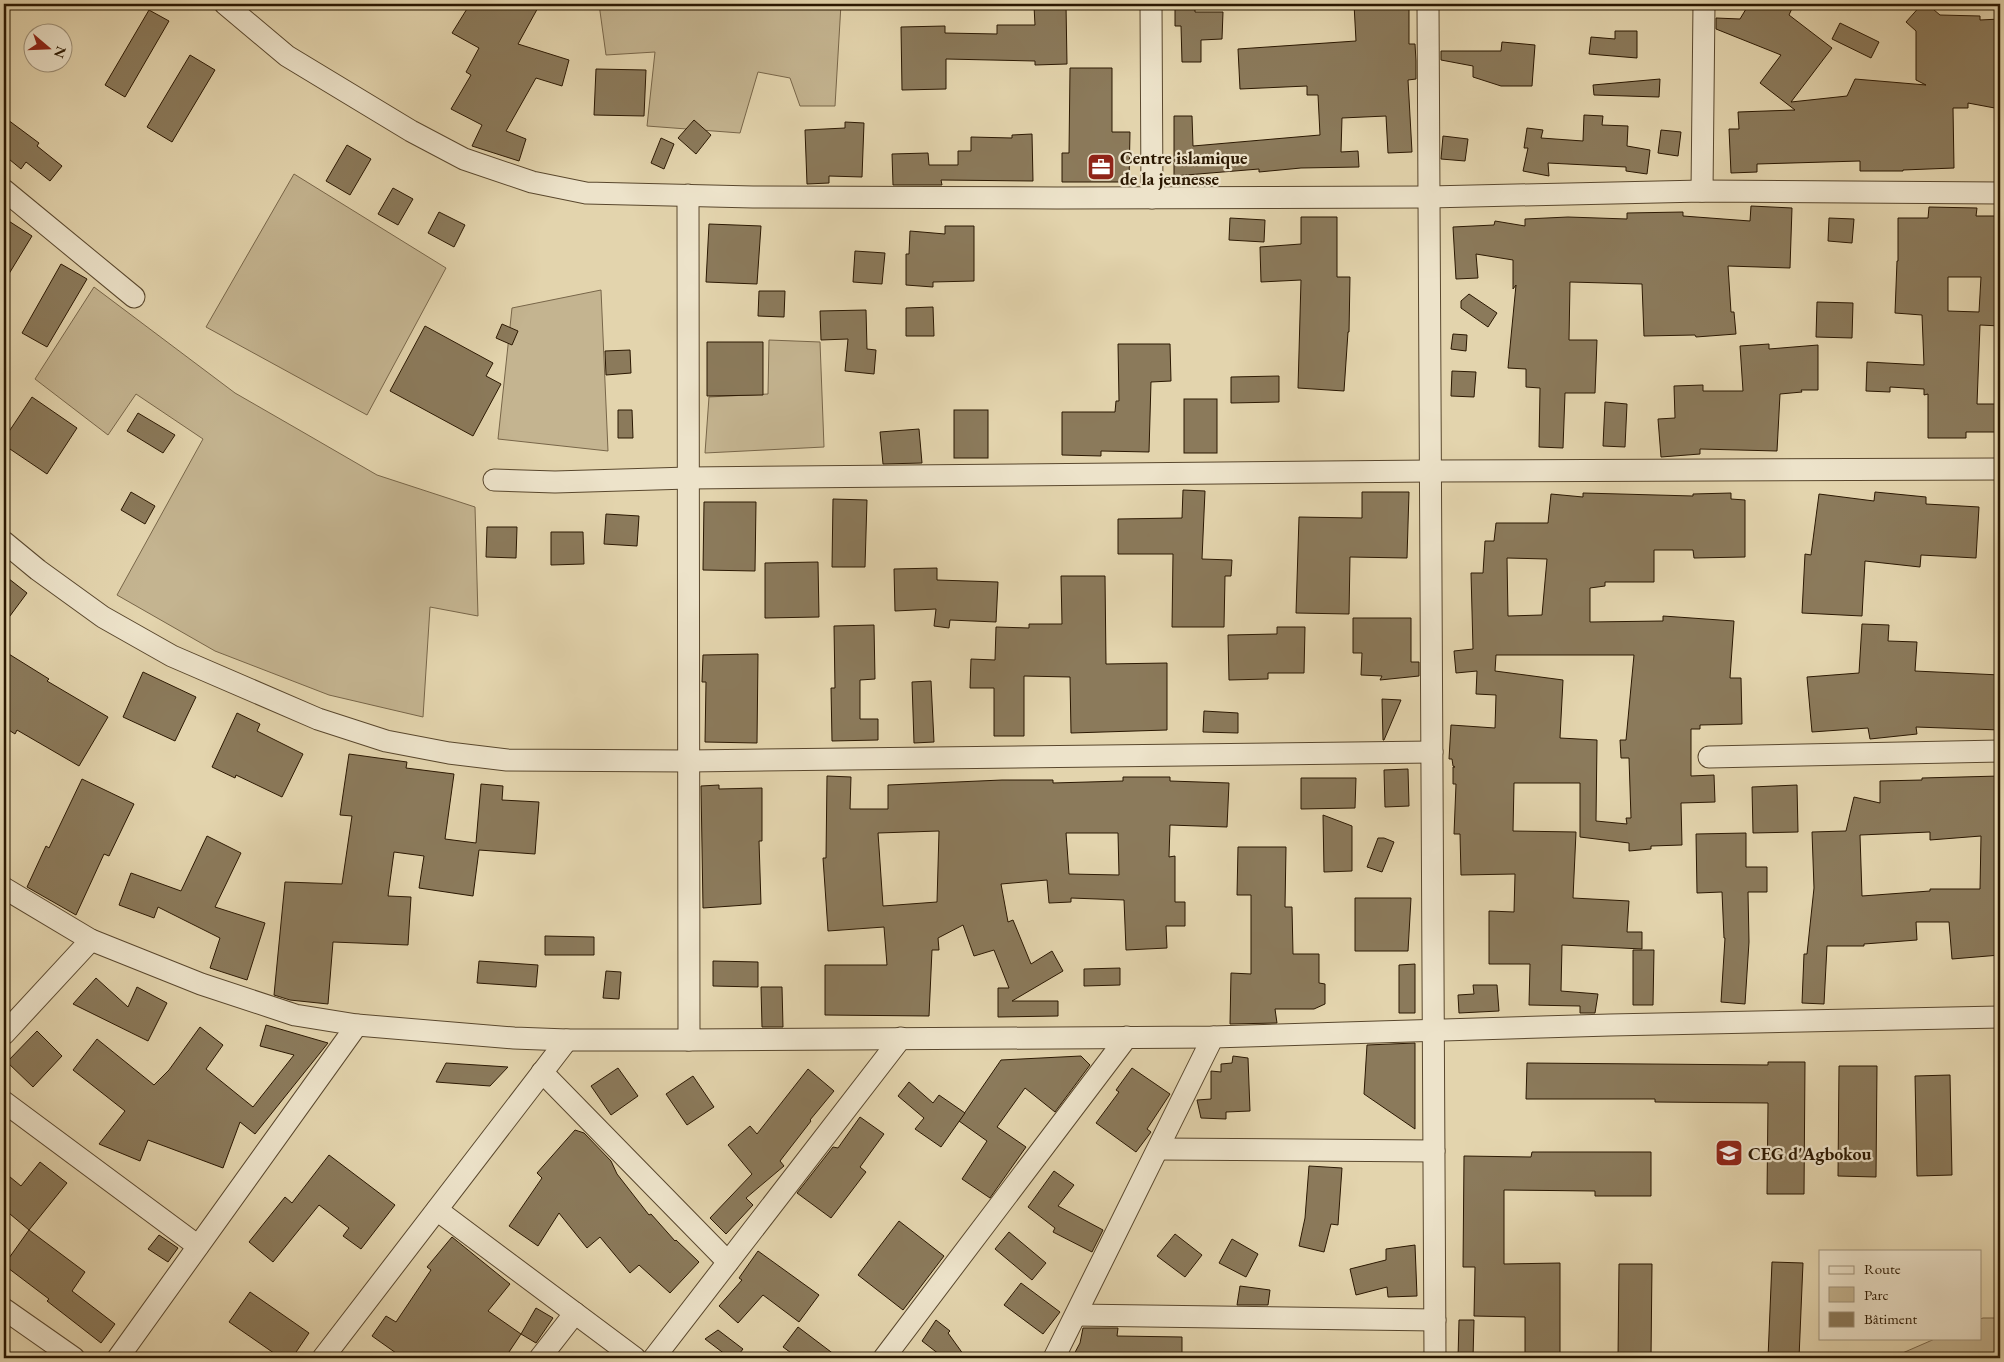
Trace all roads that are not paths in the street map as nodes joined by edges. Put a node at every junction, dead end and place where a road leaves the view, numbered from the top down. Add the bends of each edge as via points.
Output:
1 (225, 4) edge
2 (1151, 4) edge
3 (1428, 4) edge
4 (1704, 4) edge
5 (4, 190) edge
6 (1702, 191) junction
7 (2000, 193) edge
8 (688, 195) junction
9 (1429, 197) junction
10 (1152, 198) junction
11 (134, 297) dead end
12 (2000, 469) edge
13 (1430, 471) junction
14 (688, 478) junction
15 (494, 480) dead end
16 (4, 542) edge
17 (2000, 751) edge
18 (1432, 752) junction
19 (1709, 757) dead end
20 (689, 761) junction
21 (4, 888) edge
22 (91, 940) junction
23 (2000, 1017) edge
24 (357, 1025) junction
25 (1433, 1029) junction
26 (4, 1034) edge
27 (1127, 1037) junction
28 (1213, 1037) junction
29 (901, 1038) junction
30 (567, 1040) junction
31 (689, 1040) junction
32 (542, 1072) junction
33 (4, 1102) edge
34 (1159, 1149) junction
35 (1434, 1151) junction
36 (437, 1210) junction
37 (198, 1246) junction
38 (728, 1262) junction
39 (4, 1309) edge
40 (575, 1313) junction
41 (1076, 1315) junction
42 (1435, 1320) junction
43 (74, 1358) edge
44 (118, 1358) edge
45 (323, 1358) edge
46 (540, 1358) edge
47 (635, 1358) edge
48 (654, 1358) edge
49 (884, 1358) edge
50 (1054, 1358) edge
51 (1435, 1358) edge

1 - 8 street via 287,56 464,159 532,182 586,193
2 - 10 street
3 - 9 street
4 - 6 street
5 - 11 street
6 - 7 street
6 - 9 street
8 - 10 street
8 - 14 street
9 - 10 street
9 - 13 street
12 - 13 street
13 - 14 street
13 - 18 street
14 - 15 street via 555,482
14 - 20 street
16 - 20 street via 103,618 172,656 326,722 386,741 507,760
17 - 19 street
18 - 20 street
18 - 25 street
20 - 31 street
21 - 22 street
22 - 24 street via 258,1004 295,1015
22 - 26 street
23 - 25 street
24 - 30 street
24 - 37 street
25 - 28 street
25 - 35 street
27 - 28 street
27 - 29 street
27 - 49 street
28 - 34 street
29 - 31 street
29 - 38 street
30 - 31 street
30 - 32 street
32 - 36 street
32 - 38 street
33 - 37 street
34 - 35 street
34 - 41 street
35 - 42 street
36 - 40 street
36 - 45 street
37 - 44 street
38 - 48 street
39 - 43 street
40 - 46 street
40 - 47 street
41 - 42 street
41 - 50 street
42 - 51 street

